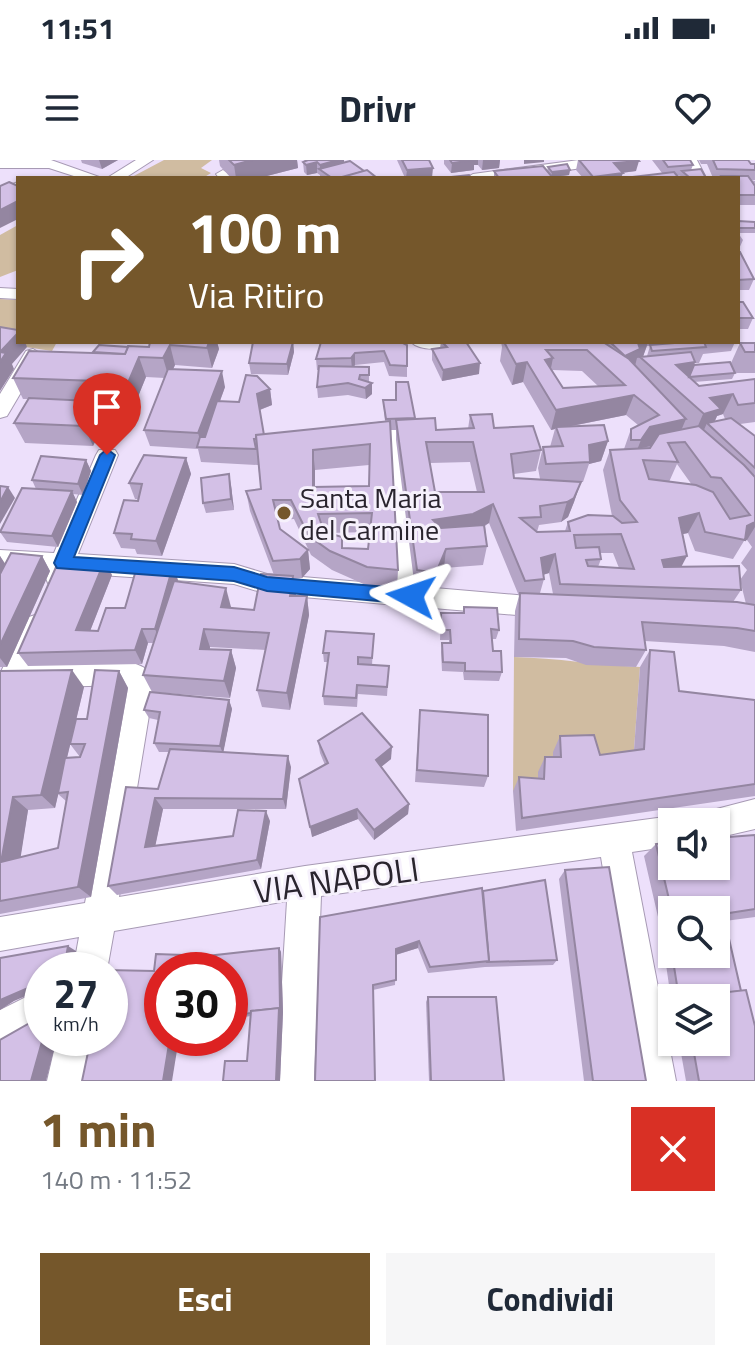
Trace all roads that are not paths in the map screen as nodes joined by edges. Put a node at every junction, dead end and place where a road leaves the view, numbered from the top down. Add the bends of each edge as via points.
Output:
1 (146, 160) edge
2 (613, 160) edge
3 (62, 162) edge
4 (0, 164) edge
5 (37, 176) edge
6 (91, 176) edge
7 (118, 176) edge
8 (489, 176) edge
9 (35, 352) edge
10 (0, 411) edge
11 (395, 436) edge
12 (107, 455) dead end
13 (0, 559) edge
14 (63, 563) junction
15 (411, 596) junction
16 (582, 609) edge
17 (7, 676) edge
18 (755, 814) edge
19 (730, 820) edge
20 (658, 833) edge
21 (614, 840) junction
22 (305, 882) junction
23 (101, 916) junction
24 (0, 934) edge
25 (94, 952) edge
26 (24, 1017) edge
27 (0, 1030) edge
28 (71, 1056) edge
29 (66, 1081) edge
30 (295, 1081) edge
31 (657, 1081) edge

1 - 7 street
2 - 8 street
3 - 4 street
3 - 5 street
3 - 6 street
9 - 10 street
11 - 15 street
12 - 14 street
13 - 14 street
14 - 15 street via 234,574 267,584
14 - 17 street
15 - 16 street
17 - 23 street via 126,671 141,679
18 - 19 street
20 - 21 street, VIA NAPOLI
21 - 22 street, VIA NAPOLI
21 - 31 street
22 - 23 street, VIA NAPOLI
22 - 30 street
23 - 24 street, VIA NAPOLI
23 - 25 street
26 - 27 street
28 - 29 street

